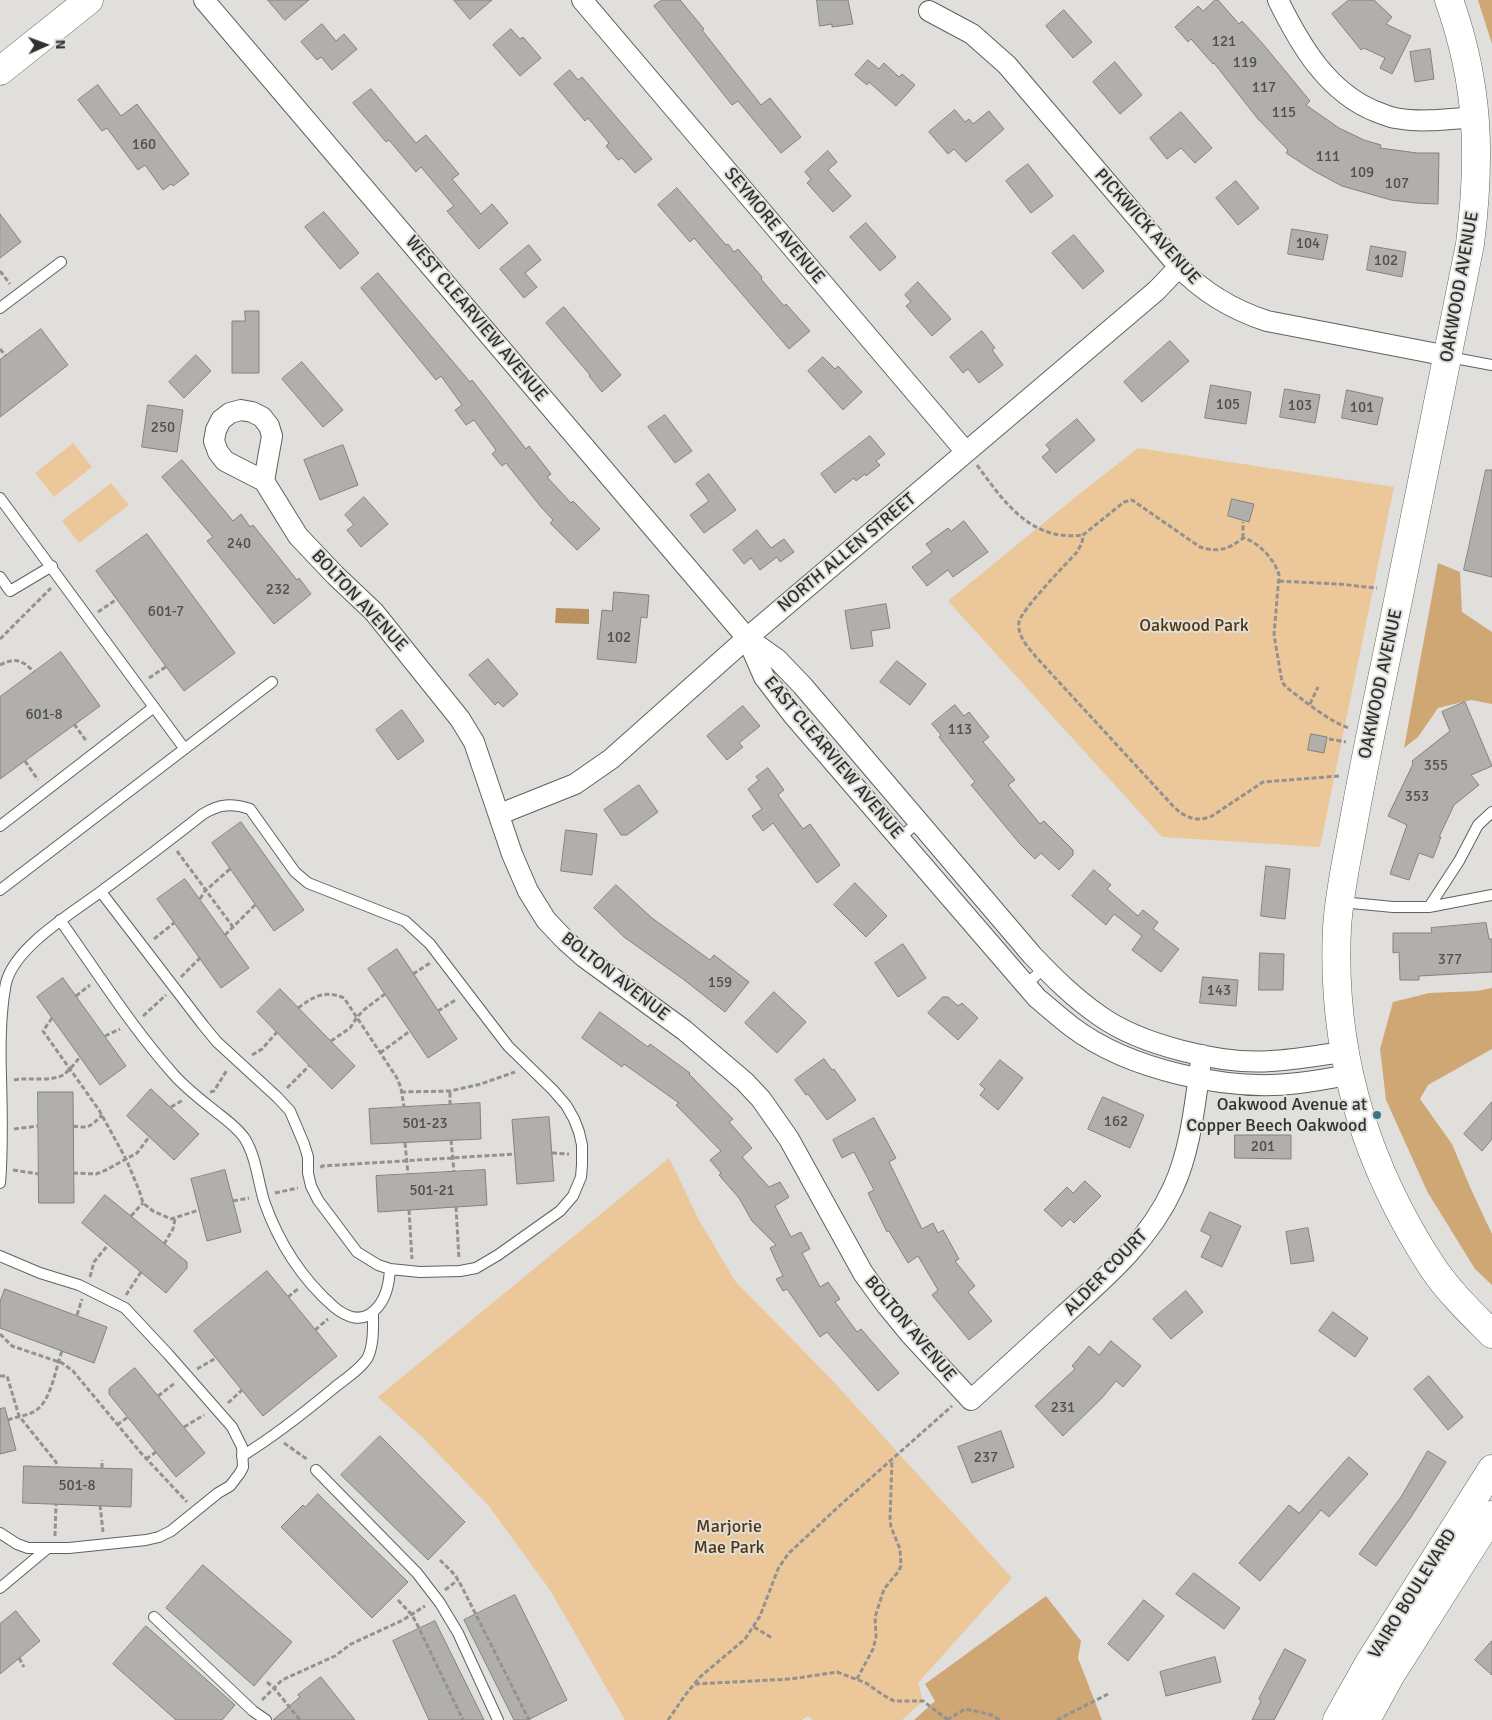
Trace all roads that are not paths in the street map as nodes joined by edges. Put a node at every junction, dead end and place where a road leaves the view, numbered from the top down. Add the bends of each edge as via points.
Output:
1 (89, 0) edge
2 (204, 0) edge
3 (582, 0) edge
4 (1278, 0) edge
5 (1449, 0) edge
6 (929, 11) dead end
7 (0, 71) edge
8 (1476, 117) junction
9 (61, 262) dead end
10 (1179, 267) junction
11 (0, 308) edge
12 (1448, 356) junction
13 (1492, 365) edge
14 (971, 458) junction
15 (264, 481) dead end
16 (0, 498) edge
17 (52, 566) junction
18 (0, 578) edge
19 (747, 638) junction
20 (272, 682) dead end
21 (154, 707) junction
22 (184, 748) junction
23 (1492, 812) edge
24 (500, 814) junction
25 (918, 822) junction
26 (0, 826) edge
27 (900, 838) junction
28 (0, 890) edge
29 (101, 892) junction
30 (1492, 895) edge
31 (1340, 902) junction
32 (1429, 907) junction
33 (60, 920) junction
34 (1044, 968) junction
35 (1026, 985) junction
36 (1202, 1055) junction
37 (1346, 1063) junction
38 (1199, 1078) junction
39 (1, 1168) edge
40 (0, 1183) edge
41 (0, 1256) edge
42 (390, 1270) junction
43 (374, 1312) junction
44 (1492, 1334) edge
45 (964, 1400) joint
46 (242, 1456) junction
47 (1492, 1469) edge
48 (316, 1470) road end
49 (1492, 1516) edge
50 (0, 1533) edge
51 (51, 1548) junction
52 (0, 1588) edge
53 (154, 1617) dead end
54 (1379, 1670) junction
55 (266, 1720) edge
56 (498, 1720) edge
57 (1337, 1720) edge
58 (1366, 1720) edge

1 - 7 street
2 - 19 street, WEST CLEARVIEW AVENUE
3 - 14 street, SEYMORE AVENUE
4 - 8 street via 1318,67 1339,90 1366,108 1394,118 1428,121
5 - 8 street, OAKWOOD AVENUE via 1470,74
6 - 10 street, PICKWICK AVENUE via 972,34 1007,65
8 - 12 street, OAKWOOD AVENUE via 1470,244
9 - 11 lane
10 - 12 street, PICKWICK AVENUE via 1226,305 1267,321
10 - 14 street, NORTH ALLEN STREET
12 - 13 lane
12 - 31 street, OAKWOOD AVENUE via 1358,796
14 - 19 street, NORTH ALLEN STREET
15 - 24 street, BOLTON AVENUE via 298,536 374,612 460,718 474,742
16 - 17 lane
17 - 18 lane via 10,591
17 - 21 lane
19 - 24 street, NORTH ALLEN STREET via 611,759 575,784
19 - 25 street, EAST CLEARVIEW AVENUE via 778,659
19 - 27 street, EAST CLEARVIEW AVENUE via 764,677 793,715
20 - 22 lane
21 - 22 lane
21 - 26 lane
22 - 28 lane
23 - 32 lane via 1478,825
24 - 45 street, BOLTON AVENUE via 528,891 546,920 584,957 684,1030 761,1099 793,1145 863,1273
25 - 27 lane
25 - 34 street, EAST CLEARVIEW AVENUE
27 - 35 street, EAST CLEARVIEW AVENUE
29 - 33 lane
29 - 42 lane via 213,1037 290,1111 299,1128 308,1158 310,1181 318,1200 357,1252
29 - 42 lane via 213,808 226,804 250,809 295,872 308,883 405,921 430,944 508,1046 566,1105 582,1144 581,1177 573,1196 560,1211 476,1268 460,1271
30 - 32 lane
31 - 32 lane
31 - 37 street, OAKWOOD AVENUE via 1337,961
33 - 39 lane via 20,957 6,981 0,1036
33 - 43 lane via 170,1070 244,1138 276,1230 306,1278 338,1311 352,1318
34 - 35 lane
34 - 36 street, EAST CLEARVIEW AVENUE via 1102,1017 1159,1044
35 - 38 street, EAST CLEARVIEW AVENUE via 1072,1028 1103,1046 1145,1065
36 - 37 street, EAST CLEARVIEW AVENUE via 1224,1060
36 - 38 street, ALDER COURT
37 - 38 street, EAST CLEARVIEW AVENUE via 1298,1084 1245,1085
37 - 44 street, OAKWOOD AVENUE via 1353,1098 1376,1163 1395,1204 1432,1267 1458,1300
38 - 45 street, ALDER COURT via 1182,1165 1165,1205 1145,1235 1105,1278
39 - 40 lane
41 - 46 lane via 79,1286 125,1308 232,1427 242,1447
42 - 43 lane via 390,1283
43 - 46 lane via 372,1345 367,1358 273,1436
46 - 51 lane via 243,1467 230,1486 159,1537
47 - 54 street, VAIRO BOULEVARD
48 - 56 lane via 418,1573 440,1603 458,1633
49 - 54 street, VAIRO BOULEVARD
50 - 51 lane via 28,1548
51 - 52 lane
53 - 55 lane
54 - 57 street, VAIRO BOULEVARD
54 - 58 street, VAIRO BOULEVARD

